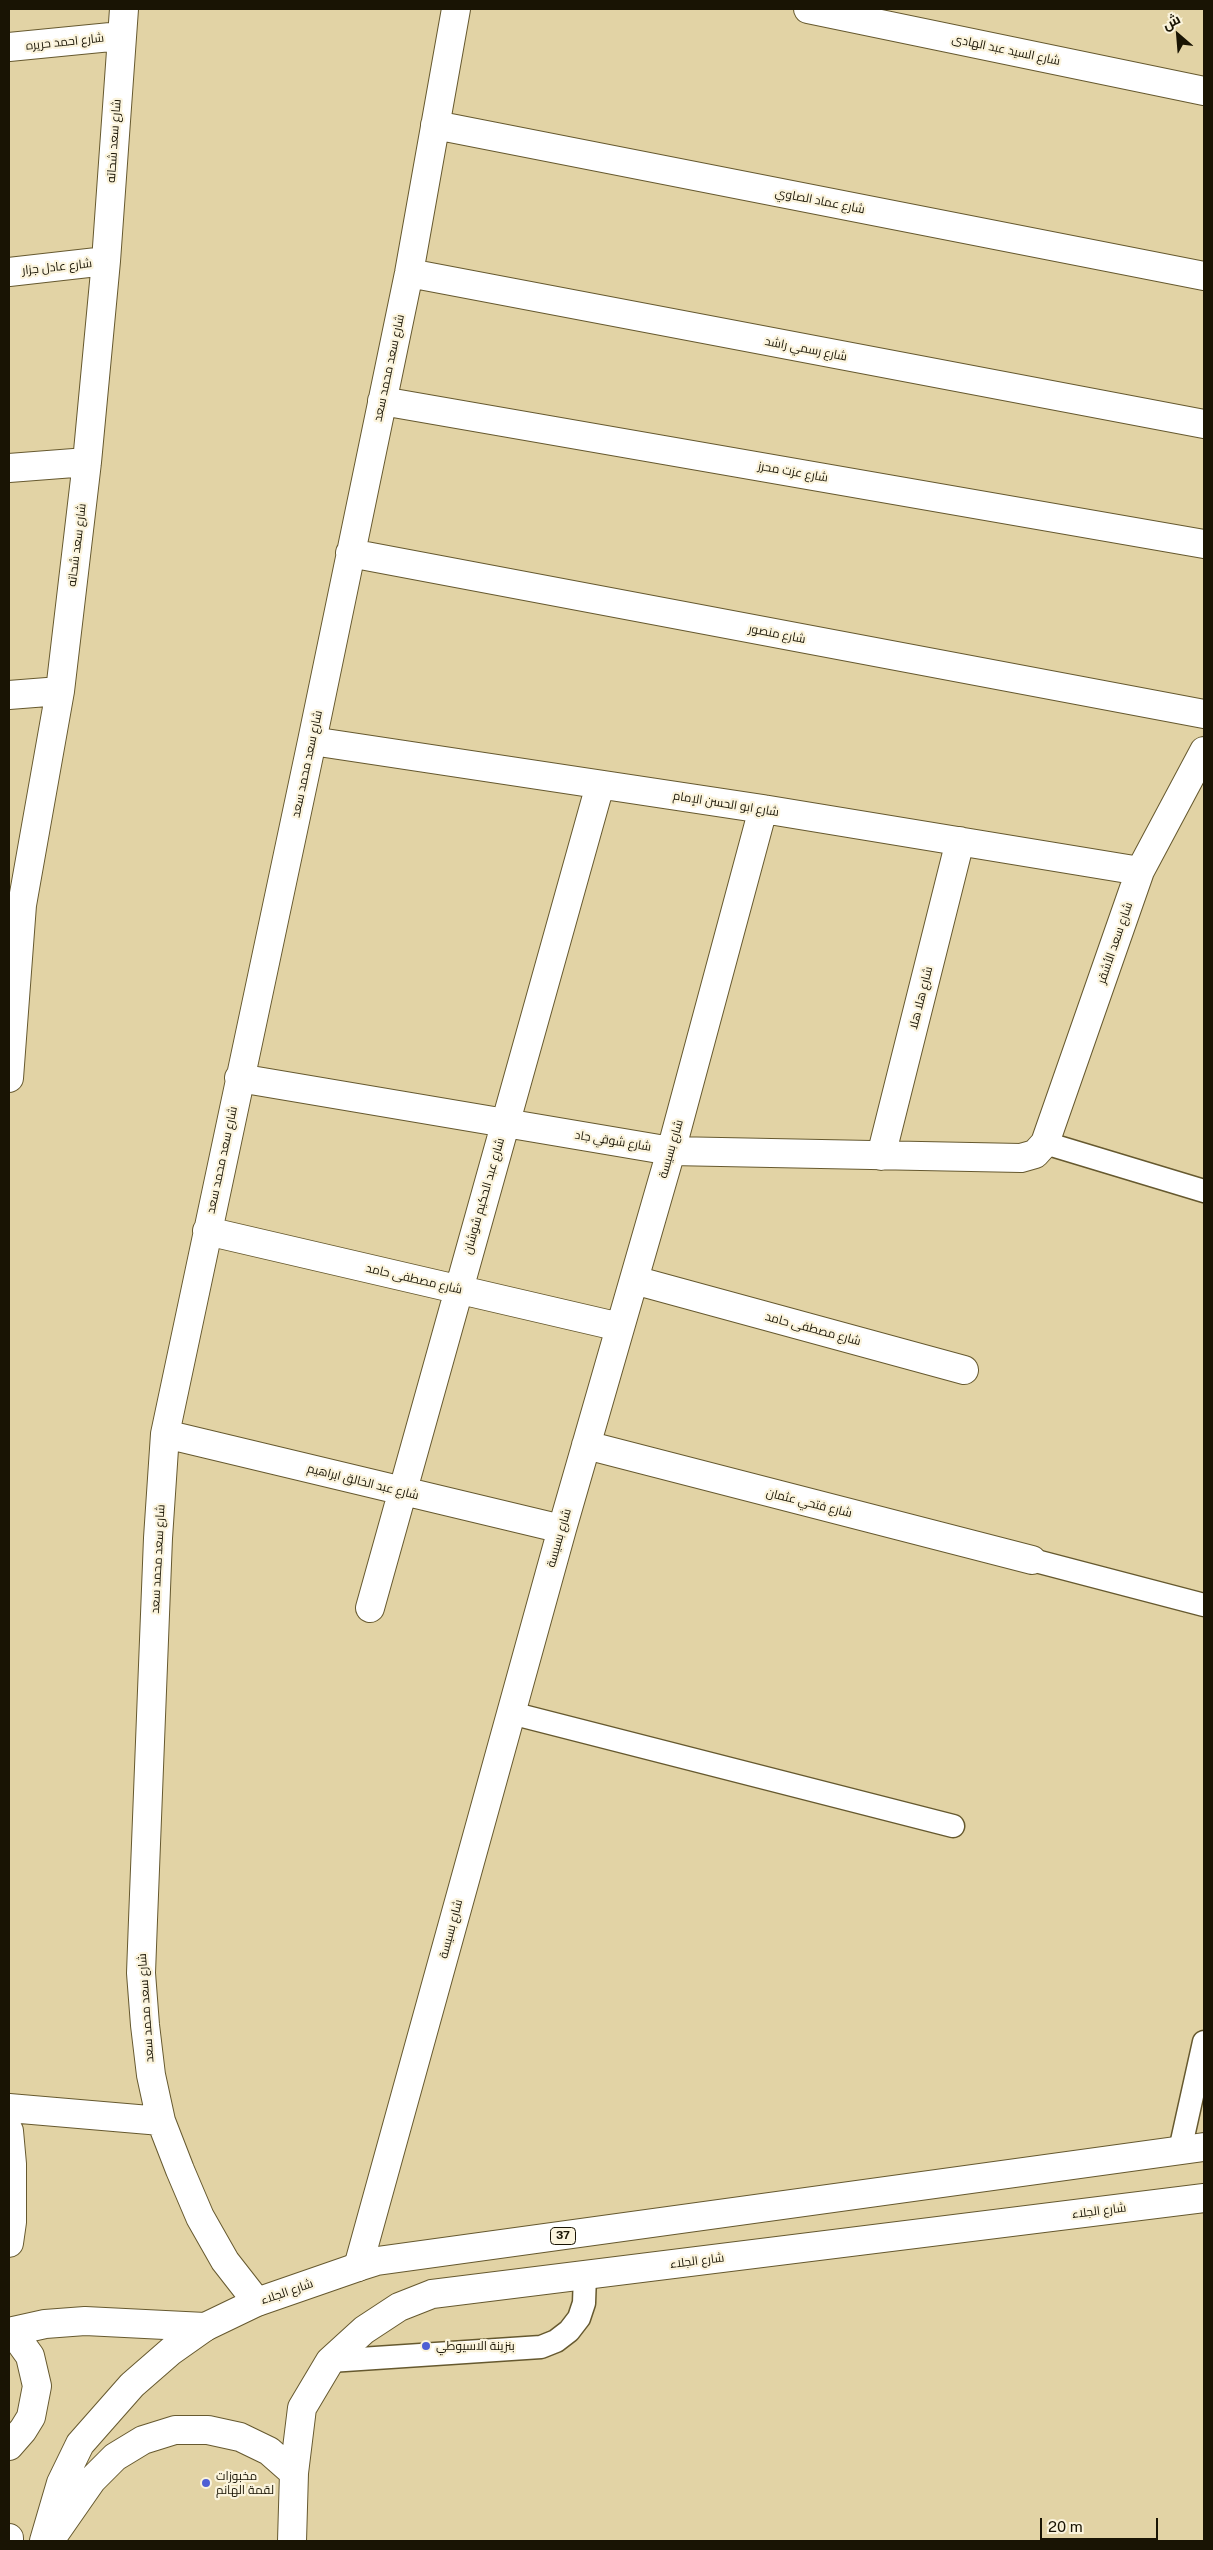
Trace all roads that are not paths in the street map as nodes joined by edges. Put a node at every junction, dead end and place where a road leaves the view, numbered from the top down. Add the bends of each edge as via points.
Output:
1 (124, 9) edge
2 (456, 9) edge
3 (808, 9) edge
4 (121, 36) junction
5 (9, 47) edge
6 (1204, 91) edge
7 (435, 125) junction
8 (106, 261) junction
9 (9, 272) edge
10 (409, 273) junction
11 (1204, 276) edge
12 (382, 401) junction
13 (1204, 424) edge
14 (87, 462) junction
15 (9, 468) edge
16 (1204, 544) edge
17 (350, 554) junction
18 (60, 691) junction
19 (9, 696) edge
20 (1204, 714) edge
21 (312, 741) junction
22 (1204, 751) edge
23 (600, 785) junction
24 (763, 810) junction
25 (960, 841) junction
26 (1140, 871) junction
27 (15, 905) edge
28 (9, 1078) edge
29 (240, 1078) junction
30 (505, 1123) junction
31 (1045, 1143) junction
32 (671, 1151) junction
33 (881, 1156) junction
34 (1204, 1191) edge
35 (207, 1231) junction
36 (634, 1280) junction
37 (458, 1289) junction
38 (620, 1327) junction
39 (964, 1370) dead end
40 (165, 1434) junction
41 (586, 1445) junction
42 (402, 1491) junction
43 (562, 1529) junction
44 (1032, 1560) joint
45 (1204, 1604) edge
46 (370, 1608) dead end
47 (511, 1713) junction
48 (953, 1826) dead end
49 (1204, 2042) edge
50 (9, 2108) edge
51 (161, 2121) junction
52 (9, 2131) edge
53 (1192, 2148) edge
54 (1204, 2198) edge
55 (9, 2243) edge
56 (358, 2268) junction
57 (585, 2275) junction
58 (257, 2302) junction
59 (205, 2327) junction
60 (10, 2332) edge
61 (330, 2361) junction
62 (9, 2446) edge
63 (294, 2473) junction
64 (44, 2541) edge
65 (50, 2541) edge
66 (292, 2541) edge

1 - 4 street, شارع سعد شحاته
2 - 7 street, شارع سعد محمد سعد
3 - 6 street, شارع السيد عبد الهادى
4 - 5 street, شارع احمد حريره
4 - 8 street, شارع سعد شحاته
7 - 10 street, شارع سعد محمد سعد
7 - 11 street, شارع عماد الصاوي
8 - 9 street, شارع عادل جزار
8 - 14 street, شارع سعد شحاته
10 - 12 street, شارع سعد محمد سعد
10 - 13 street, شارع رسمي راشد
12 - 16 street, شارع عزت محرز
12 - 17 street, شارع سعد محمد سعد
14 - 15 street
14 - 18 street, شارع سعد شحاته
17 - 20 street, شارع منصور
17 - 21 street, شارع سعد محمد سعد
18 - 19 street
18 - 27 street, شارع سعد شحاته
21 - 23 street, شارع ابو الحسن الإمام
21 - 29 street, شارع سعد محمد سعد
22 - 26 street, شارع سعد الأشقر
23 - 24 street, شارع ابو الحسن الإمام
23 - 30 street, شارع عبد الحكيم شوشان
24 - 25 street, شارع ابو الحسن الإمام
24 - 32 street, شارع بسيسة
25 - 26 street, شارع ابو الحسن الإمام
25 - 33 street, شارع هلا هلا
26 - 31 street, شارع سعد الأشقر
27 - 28 street, شارع سعد شحاته
29 - 30 street, شارع شوقي جاد
29 - 35 street, شارع سعد محمد سعد
30 - 32 street, شارع شوقي جاد
30 - 37 street, شارع عبد الحكيم شوشان
31 - 33 street, شارع شوقي جاد via 1035,1154 1021,1158
31 - 34 lane
32 - 33 street, شارع شوقي جاد
32 - 36 street, شارع بسيسة
35 - 37 street, شارع مصطفى حامد
35 - 40 street, شارع سعد محمد سعد
36 - 38 street, شارع بسيسة
36 - 39 street, شارع مصطفى حامد
37 - 38 street, شارع مصطفى حامد
37 - 42 street, شارع عبد الحكيم شوشان
38 - 41 street, شارع بسيسة
40 - 42 street, شارع عبد الخالق ابراهيم
40 - 51 street, شارع سعد محمد سعد via 141,1973 151,2074
41 - 43 street, شارع بسيسة
41 - 44 street, شارع فتحي عثمان
42 - 43 street, شارع عبد الخالق ابراهيم
42 - 46 street, شارع عبد الحكيم شوشان
43 - 47 street, شارع بسيسة
44 - 45 lane
47 - 48 lane
47 - 56 street, شارع بسيسة
49 - 53 lane
50 - 51 street
51 - 58 street, شارع سعد محمد سعد via 200,2217 225,2261
52 - 55 street via 12,2164
53 - 56 street, شارع الجلاء / 37 via 377,2262
54 - 57 street, شارع الجلاء
56 - 58 street, شارع الجلاء / 37
57 - 61 street, شارع الجلاء via 432,2294 399,2307 364,2330
57 - 61 lane via 584,2303 578,2318 556,2341 541,2346
58 - 59 street, شارع الجلاء / 37
59 - 60 street, شارع الجلاء via 85,2321 45,2324
59 - 64 street, شارع الجلاء / 37 via 132,2385 80,2444 61,2483
60 - 62 street via 30,2356 37,2386 31,2416
61 - 63 street, شارع الجلاء via 302,2408
63 - 65 street via 269,2451 240,2437 208,2430 175,2430 144,2440 115,2456 92,2480
63 - 66 street, شارع الجلاء

